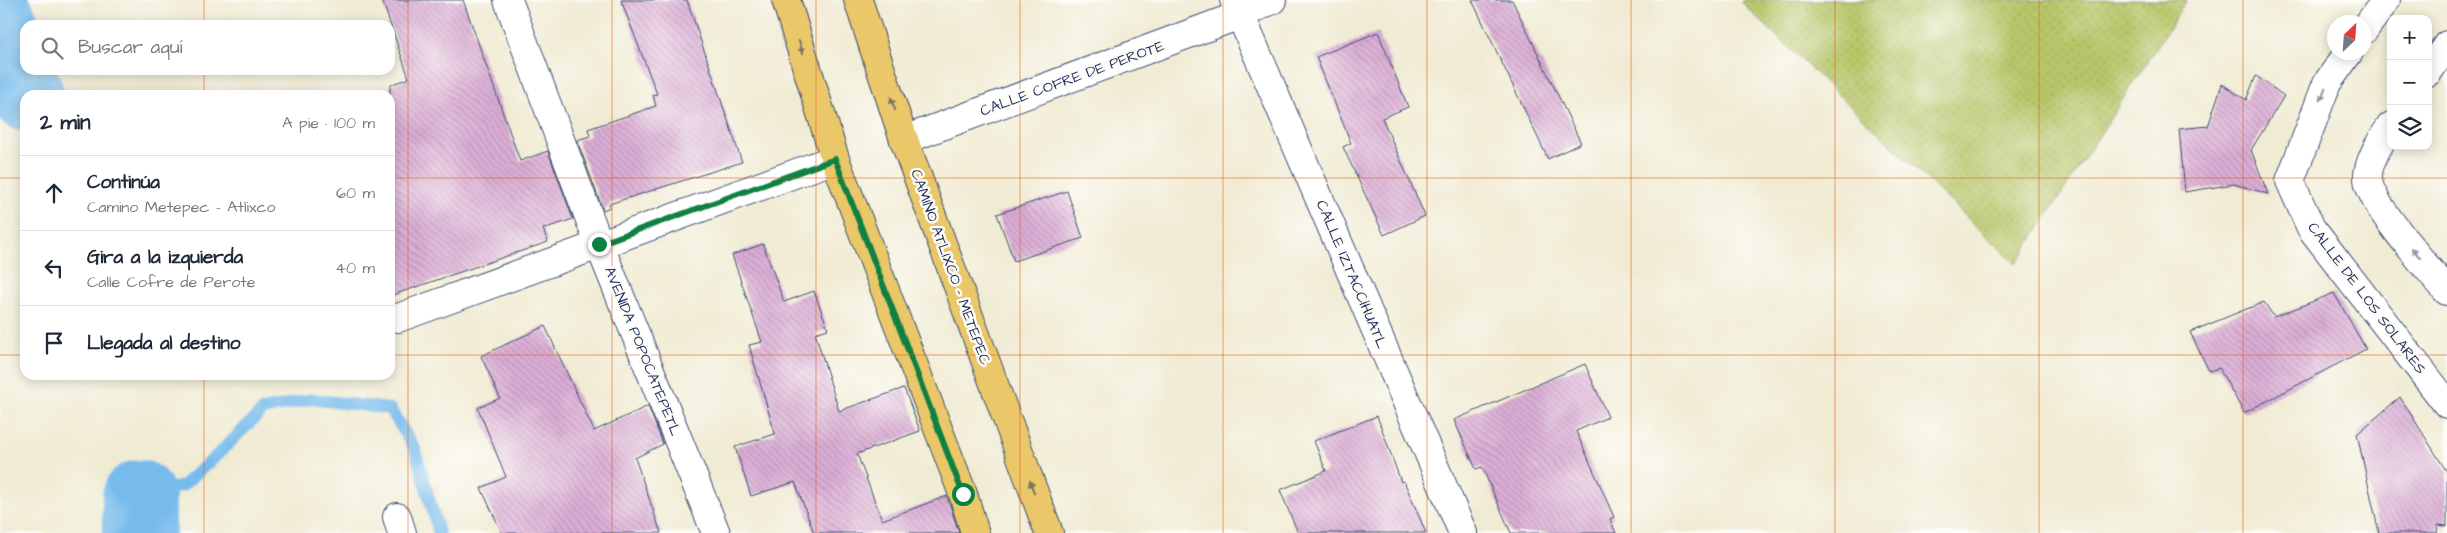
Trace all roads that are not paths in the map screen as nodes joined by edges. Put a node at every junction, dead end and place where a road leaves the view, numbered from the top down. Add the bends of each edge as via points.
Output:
1 (508, 0) edge
2 (786, 0) edge
3 (858, 0) edge
4 (1272, 0) edge
5 (2386, 0) edge
6 (1237, 8) edge
7 (2372, 19) edge
8 (2447, 45) edge
9 (2343, 60) edge
10 (2432, 66) edge
11 (2387, 132) edge
12 (904, 140) junction
13 (835, 159) junction
14 (599, 244) junction
15 (2447, 291) edge
16 (398, 318) dead end
17 (2447, 404) edge
18 (716, 533) edge
19 (975, 533) edge
20 (1049, 533) edge
21 (1463, 533) edge

1 - 14 street, AVENIDA POPOCATEPETL
2 -> 13 main road
12 -> 3 main road, CAMINO ATLIXCO - METEPEC
4 - 6 street, CALLE COFRE DE PEROTE
5 - 7 street
6 - 12 street, CALLE COFRE DE PEROTE
6 - 21 street, CALLE IZTACCÍHUATL
8 - 10 street
9 -> 17 street, CALLE DE LOS SOLARES via 2327,83 2290,181 2311,228
15 -> 11 street via 2381,211 2368,179 2378,145
20 -> 12 main road, CAMINO ATLIXCO - METEPEC
13 - 14 street
13 - 19 main road
14 - 16 street
14 - 18 street, AVENIDA POPOCATEPETL

